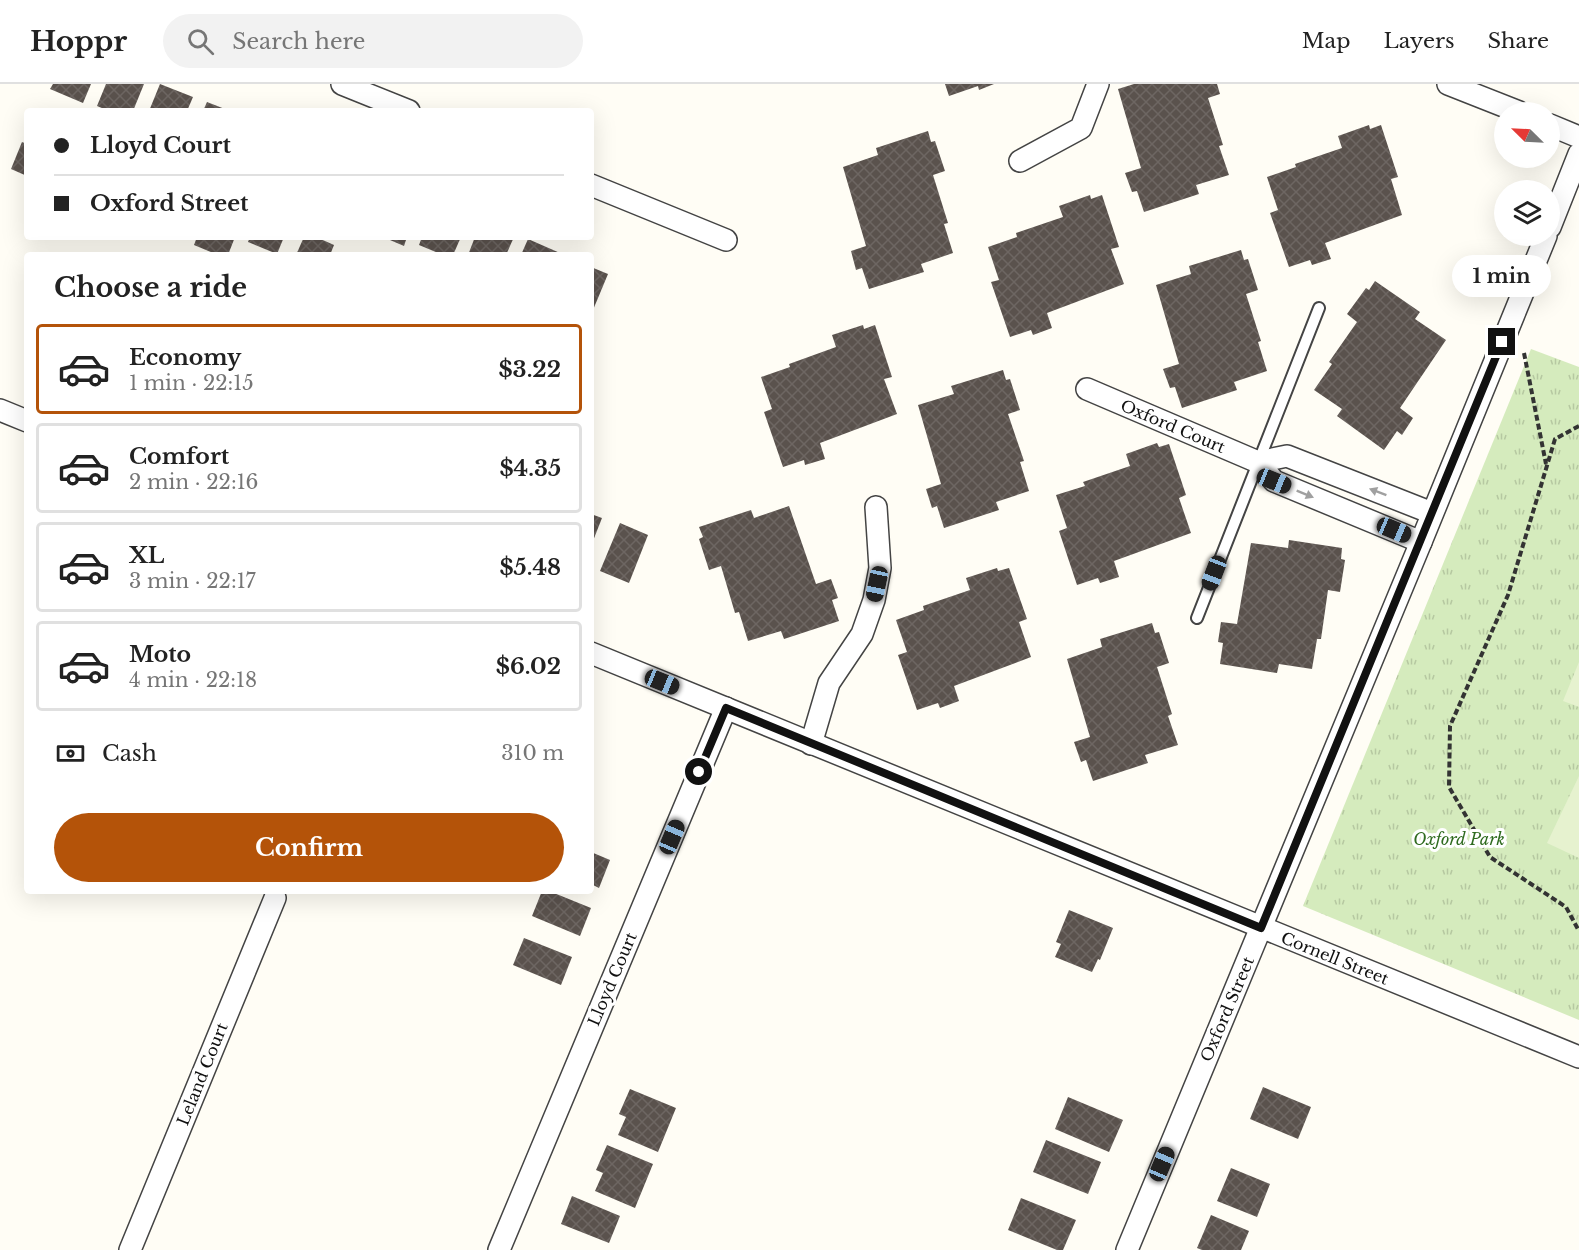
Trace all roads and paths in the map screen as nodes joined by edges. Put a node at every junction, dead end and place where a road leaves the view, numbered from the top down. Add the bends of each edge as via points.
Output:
1 (342, 84) edge
2 (1098, 84) edge
3 (1448, 84) edge
4 (1494, 102) edge
5 (402, 108) edge
6 (1560, 129) edge
7 (1579, 137) edge
8 (1579, 154) edge
9 (1020, 161) dead end
10 (594, 186) edge
11 (1560, 201) edge
12 (726, 240) dead end
13 (1542, 246) edge
14 (1319, 308) dead end
15 (1524, 352) dead end
16 (1087, 389) dead end
17 (0, 410) edge
18 (24, 420) edge
19 (1579, 426) edge
20 (1258, 462) junction
21 (1546, 464) junction
22 (876, 507) dead end
23 (1432, 513) junction
24 (1421, 542) junction
25 (1197, 618) dead end
26 (594, 654) edge
27 (726, 708) junction
28 (811, 744) junction
29 (274, 898) dead end
30 (1261, 928) junction
31 (1579, 931) edge
32 (1579, 1057) edge
33 (504, 1248) edge
34 (130, 1250) edge
35 (1126, 1250) edge

1 - 5 street
2 - 9 street via 1081,128
3 - 4 street
6 - 7 street
8 - 11 street
10 - 12 street
13 - 23 street, Oxford Street
14 - 20 lane
15 - 21 path
16 - 20 street, Oxford Court
17 - 18 street
19 - 21 path via 1555,440
23 -> 20 street via 1287,456
20 -> 24 street, Oxford Court via 1274,481
20 - 25 lane
21 - 31 path via 1508,595 1450,726 1449,787 1490,857 1566,907
22 - 28 street via 880,568 874,600 862,634 829,683
23 - 24 street, Oxford Street
24 - 30 street, Oxford Street
26 - 27 street, Cornell Street
27 - 28 street, Cornell Street
27 - 33 street, Lloyd Court
28 - 30 street, Cornell Street
29 - 34 street, Leland Court
30 - 32 street, Cornell Street
30 - 35 street, Oxford Street

